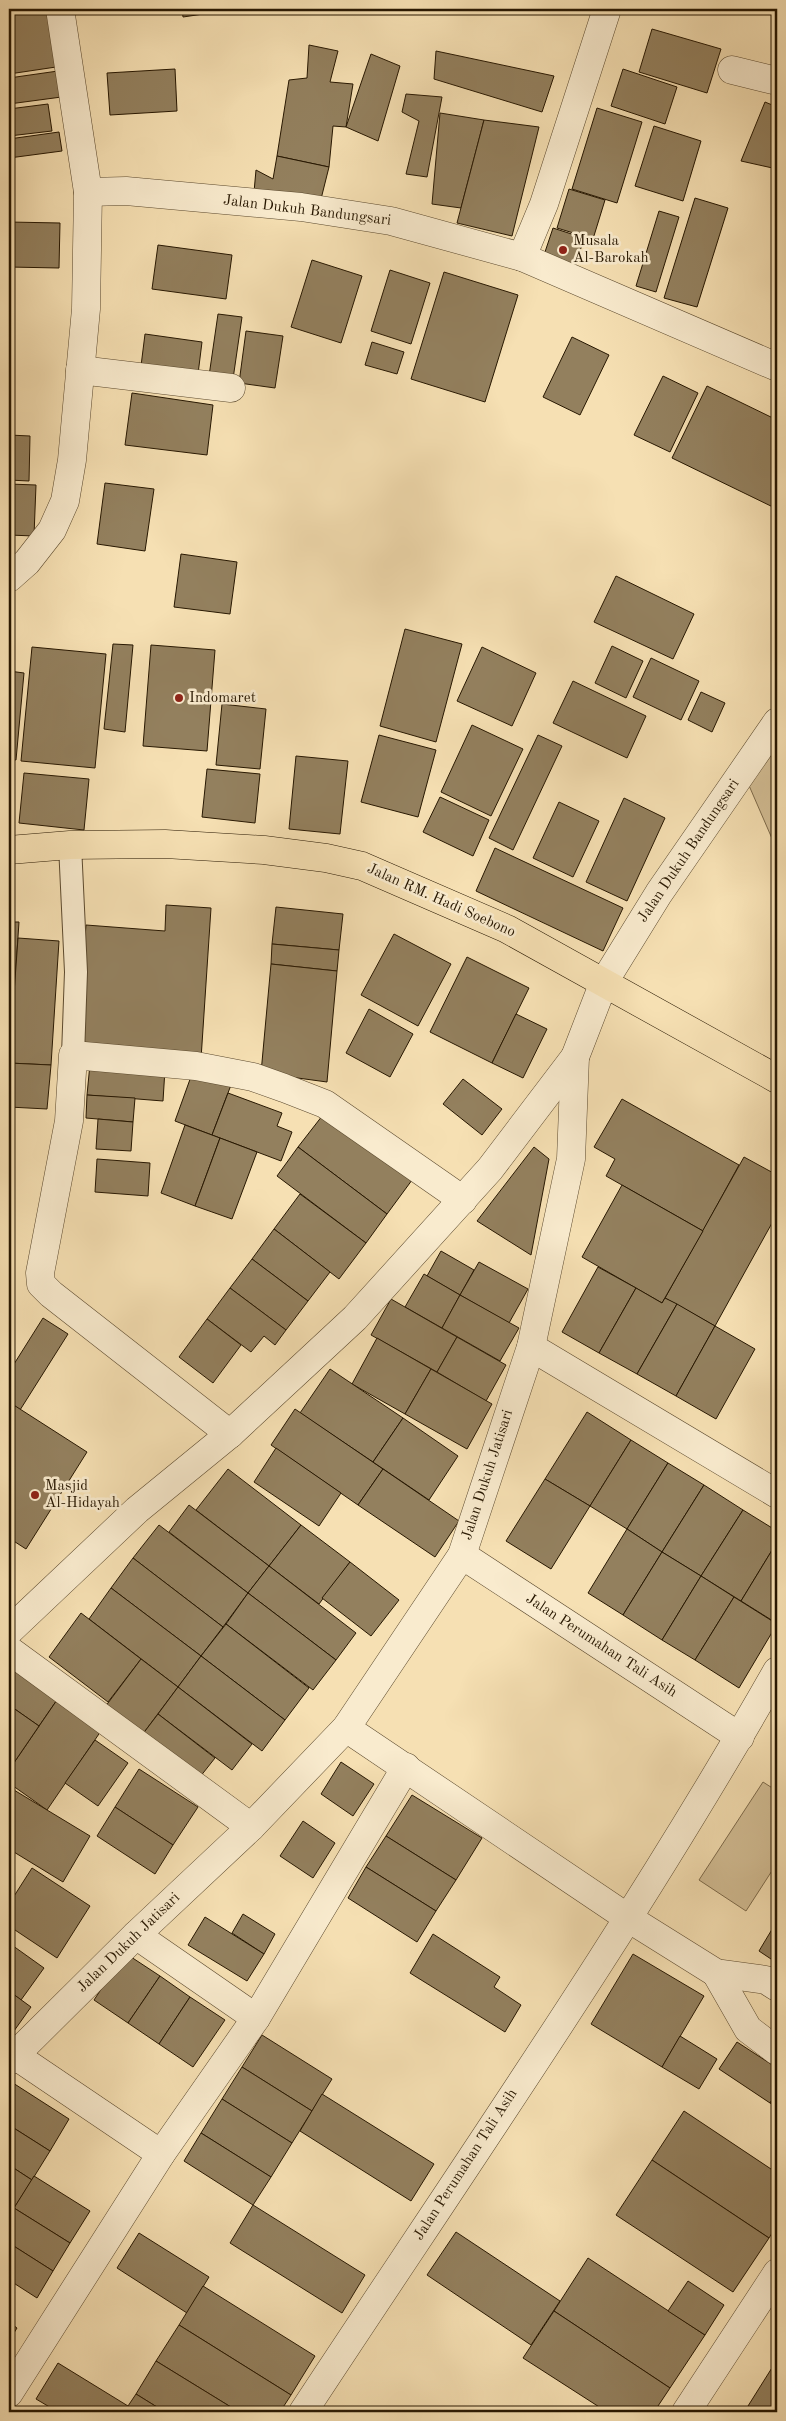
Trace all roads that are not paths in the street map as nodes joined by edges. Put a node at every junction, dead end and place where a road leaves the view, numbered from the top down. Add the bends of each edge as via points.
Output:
1 (60, 9) edge
2 (607, 9) edge
3 (732, 70) dead end
4 (777, 81) edge
5 (88, 192) junction
6 (522, 256) junction
7 (777, 367) edge
8 (80, 370) junction
9 (231, 388) dead end
10 (9, 578) edge
11 (777, 722) edge
12 (70, 845) junction
13 (9, 850) edge
14 (604, 982) junction
15 (73, 1055) junction
16 (575, 1057) junction
17 (777, 1079) edge
18 (463, 1200) junction
19 (531, 1347) junction
20 (230, 1434) junction
21 (777, 1494) edge
22 (462, 1555) junction
23 (9, 1631) edge
24 (9, 1650) edge
25 (777, 1671) edge
26 (346, 1728) junction
27 (740, 1737) junction
28 (406, 1767) junction
29 (251, 1828) junction
30 (628, 1918) junction
31 (136, 1935) junction
32 (716, 1973) junction
33 (777, 1987) edge
34 (256, 2018) junction
35 (777, 2051) edge
36 (11, 2057) edge
37 (161, 2154) junction
38 (777, 2273) edge
39 (9, 2393) edge
40 (304, 2412) edge
41 (686, 2412) edge

1 - 5 street
2 - 6 street via 544,204
3 - 4 street
5 - 6 street, Jalan Dukuh Bandungsari via 126,191 301,207 391,222
5 - 8 street via 86,309
6 - 7 street, Jalan Dukuh Bandungsari
8 - 9 street
8 - 10 street via 72,460 64,501 44,542
11 - 14 street, Jalan Dukuh Bandungsari via 659,893
12 - 13 main road, Jalan RM. Hadi Soebono
12 - 14 main road, Jalan RM. Hadi Soebono via 165,844 254,850 326,858 362,866 507,929
12 - 15 lane via 76,972
14 - 16 street, Jalan Dukuh Jatisari
14 - 17 main road, Jalan RM. Hadi Soebono
15 - 18 street via 196,1066 253,1077 284,1088 325,1104
15 - 20 street via 69,1120 40,1273 41,1284
16 - 18 street, Jalan Dukuh Jatisari
16 - 19 street, Jalan Dukuh Jatisari via 571,1159
18 - 20 street, Jalan Dukuh Jatisari via 355,1318
19 - 21 street
19 - 22 street, Jalan Dukuh Jatisari
20 - 23 street, Jalan Dukuh Jatisari via 138,1510
22 - 26 street, Jalan Dukuh Jatisari
22 - 27 street, Jalan Perumahan Tali Asih
24 - 29 street
25 - 27 street, Jalan Perumahan Tali Asih
26 - 28 street
26 - 29 street, Jalan Dukuh Jatisari
27 - 30 street, Jalan Perumahan Tali Asih
28 - 30 street
28 - 34 street
29 - 31 street, Jalan Dukuh Jatisari
30 - 32 street
30 - 40 street, Jalan Perumahan Tali Asih
31 - 34 street
31 - 36 street, Jalan Dukuh Jatisari
32 - 33 street via 766,1980
32 - 35 street via 748,2030
34 - 37 street
36 - 37 street
37 - 39 street
38 - 41 street

